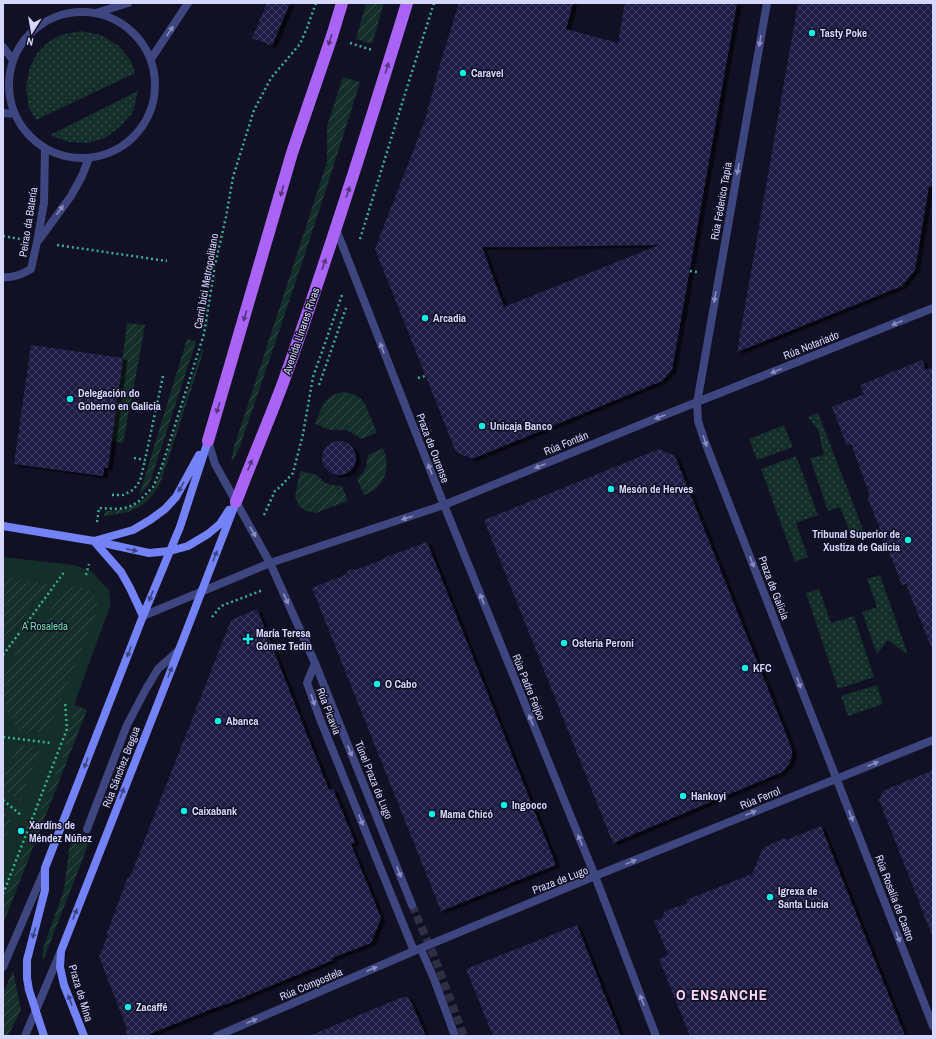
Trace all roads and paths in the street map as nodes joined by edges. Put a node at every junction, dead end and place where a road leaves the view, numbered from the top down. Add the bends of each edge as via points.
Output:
1 (128, 3) edge
2 (188, 3) edge
3 (316, 3) edge
4 (342, 3) edge
5 (407, 3) edge
6 (767, 3) edge
7 (96, 13) junction
8 (307, 28) junction
9 (332, 36) junction
10 (3, 48) edge
11 (391, 57) junction
12 (151, 59) junction
13 (13, 60) junction
14 (414, 64) dead end
15 (7, 69) edge
16 (6, 81) edge
17 (3, 113) edge
18 (15, 114) junction
19 (45, 148) junction
20 (89, 158) junction
21 (336, 229) junction
22 (3, 236) edge
23 (37, 242) junction
24 (167, 261) dead end
25 (690, 271) dead end
26 (697, 272) dead end
27 (3, 277) edge
28 (346, 308) dead end
29 (933, 308) edge
30 (163, 376) dead end
31 (425, 376) dead end
32 (418, 378) dead end
33 (319, 385) dead end
34 (697, 403) junction
35 (208, 441) junction
36 (134, 458) dead end
37 (145, 460) junction
38 (112, 495) dead end
39 (236, 502) junction
40 (444, 505) junction
41 (99, 508) dead end
42 (3, 526) edge
43 (94, 541) junction
44 (170, 551) junction
45 (270, 563) junction
46 (65, 571) dead end
47 (201, 592) junction
48 (143, 616) junction
49 (179, 650) junction
50 (3, 655) edge
51 (315, 663) junction
52 (65, 702) dead end
53 (3, 737) edge
54 (933, 740) edge
55 (50, 742) dead end
56 (837, 779) junction
57 (3, 800) edge
58 (22, 816) dead end
59 (87, 829) dead end
60 (45, 868) junction
61 (595, 876) junction
62 (3, 894) edge
63 (412, 905) tunnel mouth
64 (61, 950) junction
65 (417, 950) junction
66 (3, 967) edge
67 (35, 1012) junction
68 (933, 1026) edge
69 (25, 1036) edge
70 (44, 1036) edge
71 (84, 1036) edge
72 (217, 1036) edge
73 (455, 1036) edge
74 (656, 1036) edge

1 - 7 street
12 -> 2 street
3 - 8 path, Carril bici Metropolitano
4 - 9 main road
5 - 11 main road, Avenida Linares Rivas
6 -> 34 street, Rúa Federico Tapia
7 - 12 street via 119,22 134,34
7 - 13 street via 75,12 55,16 37,27 23,41
8 - 9 path
8 - 41 path, Carril bici Metropolitano via 300,44 271,78 254,110 233,177 204,334 153,487 129,507
9 - 11 path
9 -> 35 main road via 292,153
10 - 13 street
11 - 14 path
21 -> 11 main road, Avenida Linares Rivas
12 - 20 street via 155,91 151,111 141,128 127,143 109,153
13 - 15 street
15 - 16 street
16 - 18 street
17 - 18 street
18 - 19 street via 27,133
19 - 20 street via 66,156
19 - 23 street, Peirao da Batería via 44,196
23 -> 20 street via 70,196
39 -> 21 main road, Avenida Linares Rivas via 282,385
40 -> 21 street, Praza de Ourense
22 - 23 path
23 - 24 path
23 - 27 street, Peirao da Batería via 31,269 11,278
25 - 26 path
28 - 33 path
29 -> 34 street, Rúa Notariado
30 - 37 path
31 - 32 path
34 -> 40 street, Rúa Fontán
34 -> 56 street, Praza de Galicia via 698,421 705,442
35 - 39 street via 215,464
35 -> 43 main road via 176,497 165,508 132,530
35 - 44 main road
36 - 37 path
37 - 38 path via 140,481 133,490 123,495
39 - 44 main road, Avenida Linares Rivas via 220,524 208,534 188,546
39 -> 45 street
47 -> 39 main road
40 -> 45 street
61 -> 40 street, Rúa Padre Feijoo
42 - 43 main road, Avenida Linares Rivas
43 -> 44 main road, Avenida Linares Rivas via 149,554
43 - 48 main road via 121,572
44 -> 48 main road
45 - 47 street
45 -> 51 street
46 - 50 path
47 - 48 street
47 - 49 main road, Rúa Sánchez Bregua
48 -> 60 main road
49 - 59 street via 158,669 128,724
64 -> 49 main road, Rúa Sánchez Bregua
51 -> 63 street, Túnel Praza de Lugo
51 -> 65 street, Rúa Picavia via 307,684 322,726
52 - 62 path via 67,729
53 - 55 path
56 -> 54 street, Rúa Ferrol
61 -> 56 street, Rúa Ferrol
56 -> 68 street, Rúa Rosalía de Castro
57 - 58 path
60 - 66 street
60 -> 67 main road via 45,890 27,960 27,978
61 - 65 street, Praza de Lugo
74 -> 61 street, Praza de Lugo
64 - 67 street, Praza de Mina
71 -> 64 main road, Praza de Mina via 64,985 60,967
72 -> 65 street, Rúa Compostela
65 - 73 street via 434,979
67 - 69 street, Praza de Mina
67 - 70 main road

